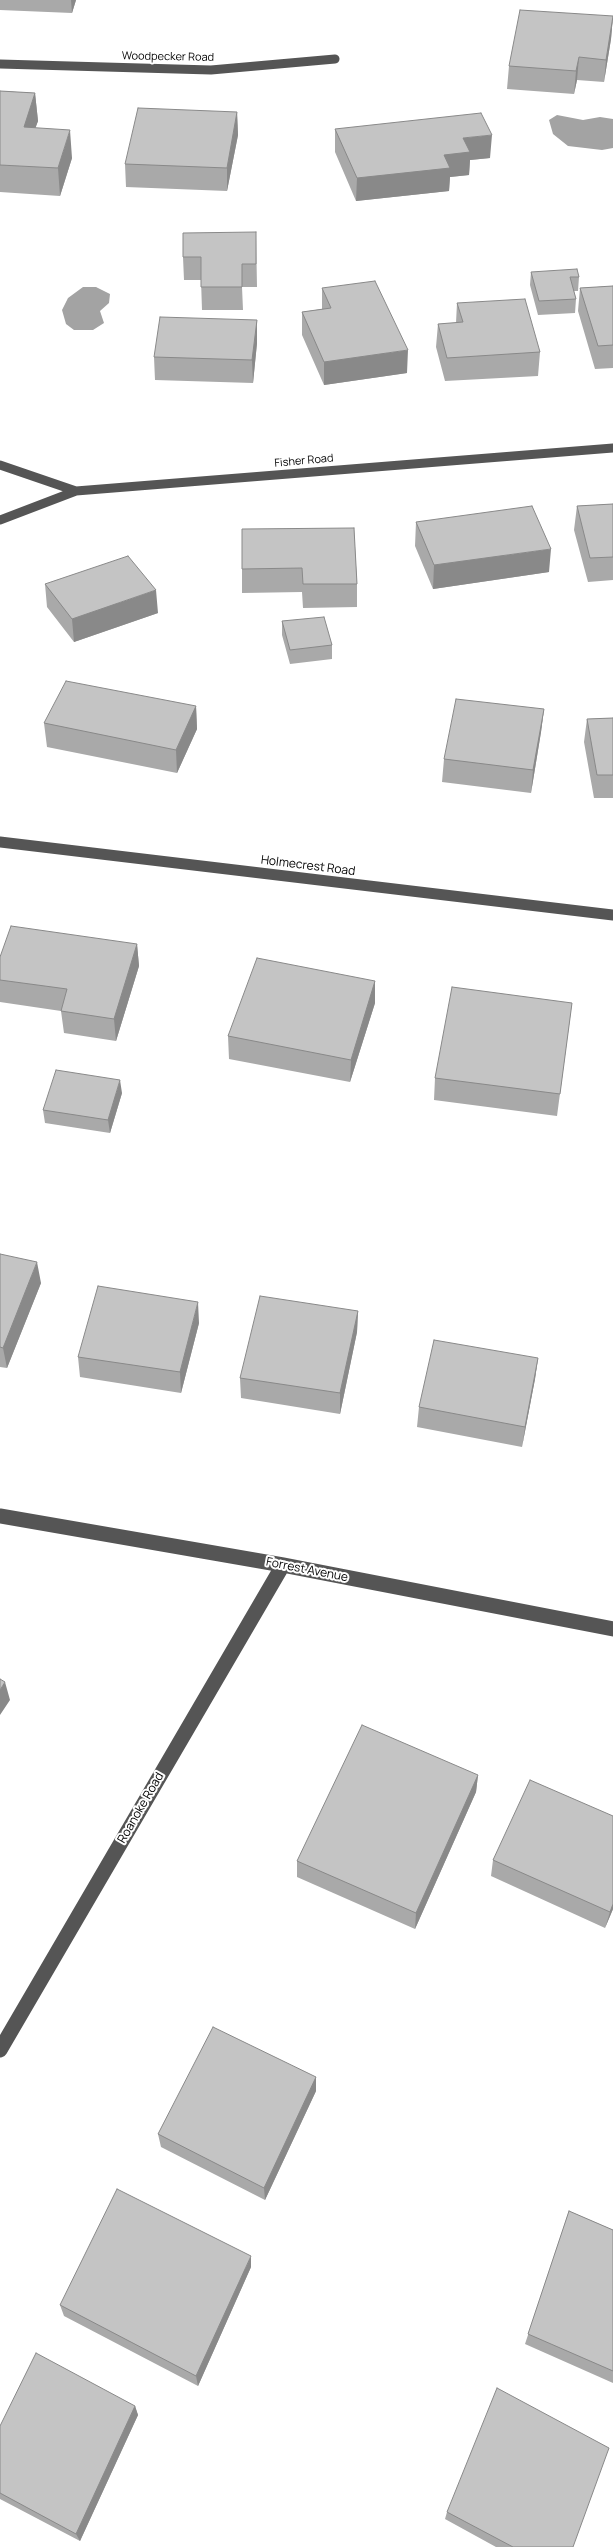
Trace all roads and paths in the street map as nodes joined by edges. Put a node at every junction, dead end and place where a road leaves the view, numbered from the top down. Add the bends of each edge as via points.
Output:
1 (335, 59) dead end
2 (0, 64) edge
3 (613, 448) edge
4 (0, 465) edge
5 (76, 490) junction
6 (0, 520) edge
7 (0, 842) edge
8 (613, 915) edge
9 (0, 1516) edge
10 (282, 1565) junction
11 (613, 1629) edge
12 (0, 2050) edge

1 - 2 street, Woodpecker Road via 211,70
3 - 5 street, Fisher Road
4 - 5 street, Fisher Road
5 - 6 street
7 - 8 street, Holmecrest Road
9 - 10 street, Forrest Avenue
10 - 11 street, Forrest Avenue
10 - 12 street, Roanoke Road

